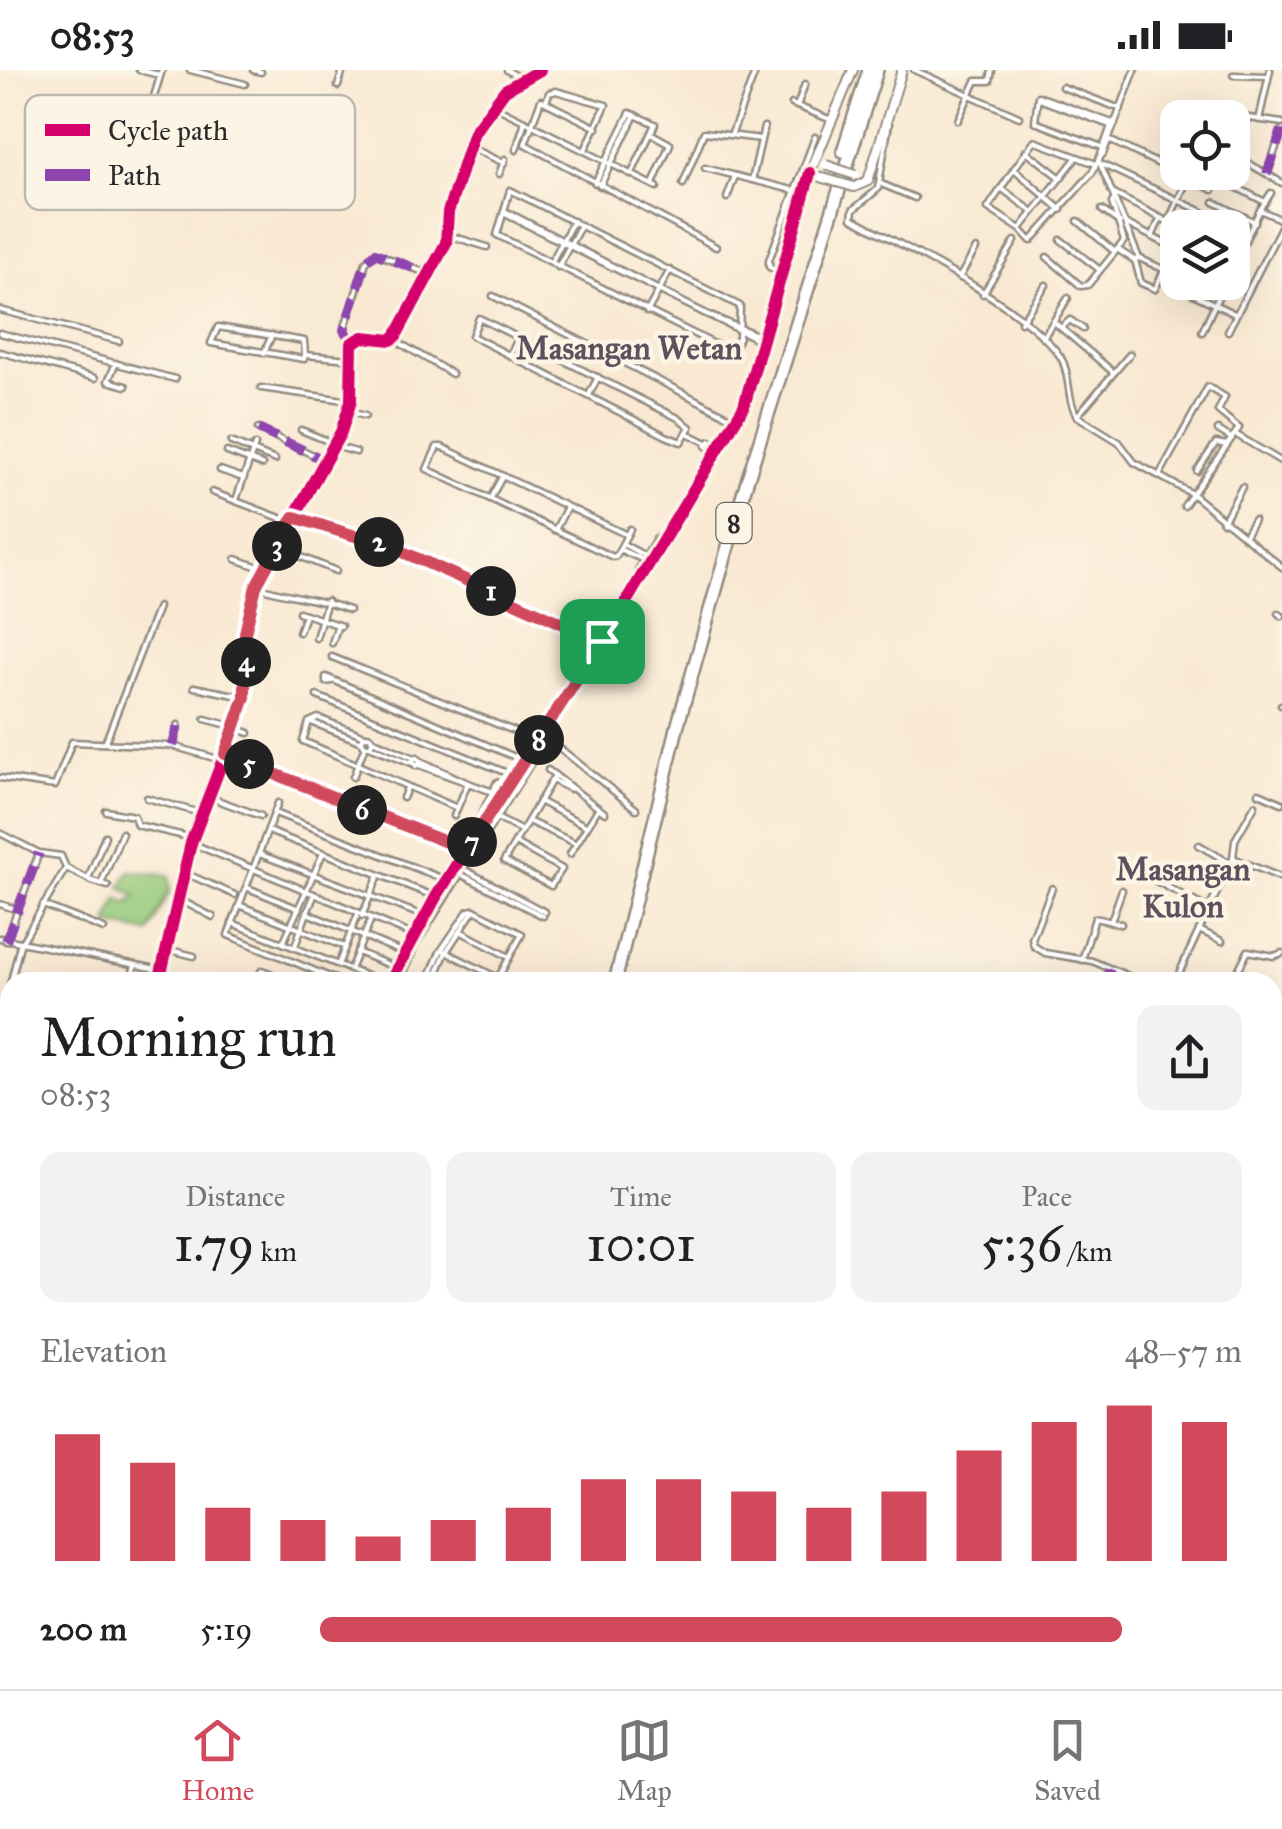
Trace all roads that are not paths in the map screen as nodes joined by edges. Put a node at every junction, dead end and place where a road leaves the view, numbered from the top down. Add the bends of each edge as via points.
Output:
1 (139, 70) edge
2 (190, 70) edge
3 (253, 70) edge
4 (344, 70) edge
5 (508, 70) edge
6 (540, 70) edge
7 (756, 70) edge
8 (869, 70) edge
9 (877, 70) edge
10 (902, 70) edge
11 (914, 70) edge
12 (992, 70) edge
13 (1135, 70) edge
14 (852, 71) edge
15 (260, 72) edge
16 (162, 73) edge
17 (1270, 73) edge
18 (1233, 76) dead end
19 (521, 79) junction
20 (245, 84) dead end
21 (805, 84) dead end
22 (338, 86) dead end
23 (1062, 87) dead end
24 (972, 96) junction
25 (892, 98) junction
26 (546, 102) junction
27 (491, 105) junction
28 (1121, 109) junction
29 (1019, 117) dead end
30 (1250, 118) edge
31 (832, 120) junction
32 (958, 120) dead end
33 (1260, 120) junction
34 (528, 122) junction
35 (1114, 124) junction
36 (764, 127) dead end
37 (1282, 127) edge
38 (597, 128) junction
39 (732, 132) junction
40 (651, 134) junction
41 (815, 138) dead end
42 (761, 139) junction
43 (1109, 140) junction
44 (468, 146) junction
45 (1102, 147) junction
46 (516, 150) dead end
47 (586, 150) junction
48 (1026, 151) junction
49 (1077, 156) junction
50 (1099, 161) junction
51 (1250, 161) edge
52 (609, 162) junction
53 (815, 162) junction
54 (1160, 162) edge
55 (704, 168) dead end
56 (1014, 168) junction
57 (499, 174) dead end
58 (631, 174) junction
59 (810, 174) junction
60 (1267, 174) junction
61 (735, 176) junction
62 (1060, 178) junction
63 (869, 179) junction
64 (752, 180) junction
65 (879, 182) junction
66 (1282, 182) edge
67 (682, 184) dead end
68 (598, 185) junction
69 (1001, 188) junction
70 (793, 190) junction
71 (1182, 190) edge
72 (1242, 190) edge
73 (1271, 193) dead end
74 (1046, 196) junction
75 (1114, 196) junction
76 (728, 198) dead end
77 (915, 198) dead end
78 (1178, 199) junction
79 (1214, 202) dead end
80 (1265, 202) junction
81 (1062, 210) junction
82 (1102, 210) dead end
83 (1173, 210) edge
84 (1198, 210) edge
85 (1260, 210) junction
86 (505, 212) junction
87 (1033, 212) junction
88 (1160, 218) joint
89 (1078, 220) dead end
90 (573, 221) junction
91 (1120, 222) junction
92 (1254, 222) junction
93 (1282, 222) edge
94 (1127, 224) junction
95 (581, 225) junction
96 (1020, 229) junction
97 (1250, 230) edge
98 (448, 235) junction
99 (1152, 238) junction
100 (1061, 240) dead end
101 (1016, 241) dead end
102 (562, 242) junction
103 (1160, 242) edge
104 (569, 246) junction
105 (487, 247) dead end
106 (716, 247) dead end
107 (976, 249) dead end
108 (1116, 251) junction
109 (1047, 257) dead end
110 (1136, 259) junction
111 (551, 263) junction
112 (558, 267) junction
113 (1160, 268) edge
114 (670, 270) junction
115 (1100, 270) junction
116 (426, 273) junction
117 (782, 274) junction
118 (960, 278) junction
119 (1160, 278) edge
120 (1046, 284) dead end
121 (658, 292) junction
122 (983, 294) junction
123 (494, 296) dead end
124 (1068, 298) dead end
125 (1206, 300) edge
126 (1216, 300) edge
127 (1214, 304) junction
128 (0, 310) edge
129 (647, 312) junction
130 (1236, 315) junction
131 (1021, 322) junction
132 (1054, 322) junction
133 (1061, 328) junction
134 (1083, 329) dead end
135 (739, 331) junction
136 (1228, 331) dead end
137 (1202, 332) dead end
138 (0, 334) edge
139 (272, 335) junction
140 (519, 338) junction
141 (1042, 338) junction
142 (393, 339) junction
143 (119, 341) dead end
144 (766, 341) junction
145 (352, 343) junction
146 (0, 352) edge
147 (264, 354) junction
148 (1130, 354) dead end
149 (305, 355) junction
150 (510, 355) junction
151 (351, 359) junction
152 (114, 363) junction
153 (1113, 372) junction
154 (452, 374) dead end
155 (95, 378) dead end
156 (598, 378) junction
157 (176, 379) dead end
158 (126, 386) dead end
159 (261, 388) dead end
160 (589, 396) junction
161 (350, 401) junction
162 (348, 411) junction
163 (365, 416) dead end
164 (1078, 416) junction
165 (735, 420) junction
166 (258, 429) dead end
167 (301, 430) dead end
168 (1218, 430) dead end
169 (688, 434) junction
170 (1233, 436) junction
171 (231, 442) dead end
172 (334, 445) junction
173 (1226, 445) junction
174 (254, 448) junction
175 (716, 448) junction
176 (227, 452) dead end
177 (356, 452) dead end
178 (249, 460) junction
179 (276, 460) dead end
180 (326, 461) junction
181 (1282, 462) edge
182 (262, 466) dead end
183 (220, 470) dead end
184 (1198, 471) dead end
185 (1160, 474) junction
186 (502, 477) junction
187 (243, 478) junction
188 (1242, 487) dead end
189 (212, 492) dead end
190 (1192, 494) junction
191 (236, 500) junction
192 (490, 500) junction
193 (1184, 506) dead end
194 (566, 507) junction
195 (292, 519) junction
196 (1254, 520) dead end
197 (1224, 522) junction
198 (555, 531) junction
199 (656, 538) dead end
200 (1243, 538) junction
201 (276, 547) junction
202 (622, 547) junction
203 (1282, 557) edge
204 (236, 559) dead end
205 (647, 559) junction
206 (1280, 566) edge
207 (264, 569) junction
208 (638, 570) dead end
209 (336, 571) dead end
210 (256, 586) junction
211 (327, 601) junction
212 (158, 607) dead end
213 (349, 610) dead end
214 (322, 620) junction
215 (298, 632) dead end
216 (316, 638) dead end
217 (602, 641) junction
218 (332, 642) dead end
219 (332, 657) dead end
220 (332, 681) dead end
221 (194, 687) dead end
222 (318, 696) dead end
223 (245, 697) junction
224 (205, 719) dead end
225 (178, 724) dead end
226 (236, 727) junction
227 (249, 733) dead end
228 (538, 741) junction
229 (366, 742) junction
230 (105, 743) junction
231 (174, 746) junction
232 (422, 750) dead end
233 (526, 753) junction
234 (516, 756) junction
235 (224, 757) junction
236 (417, 761) junction
237 (519, 766) junction
238 (356, 767) junction
239 (548, 770) dead end
240 (513, 776) junction
241 (353, 777) dead end
242 (0, 778) edge
243 (553, 778) junction
244 (497, 782) dead end
245 (469, 783) junction
246 (407, 788) junction
247 (497, 794) junction
248 (1259, 794) dead end
249 (209, 797) junction
250 (146, 798) dead end
251 (403, 798) dead end
252 (539, 802) junction
253 (278, 803) dead end
254 (1282, 803) edge
255 (1255, 805) dead end
256 (457, 808) junction
257 (598, 809) junction
258 (636, 809) dead end
259 (106, 811) dead end
260 (202, 813) junction
261 (275, 813) junction
262 (605, 813) dead end
263 (262, 816) dead end
264 (454, 816) dead end
265 (494, 817) junction
266 (528, 821) junction
267 (478, 824) dead end
268 (586, 826) junction
269 (268, 831) junction
270 (522, 831) junction
271 (0, 833) edge
272 (122, 833) dead end
273 (106, 836) dead end
274 (192, 840) junction
275 (515, 843) junction
276 (575, 843) junction
277 (1199, 845) dead end
278 (466, 850) junction
279 (39, 853) junction
280 (323, 853) junction
281 (258, 854) junction
282 (570, 854) dead end
283 (1230, 860) junction
284 (66, 868) junction
285 (1191, 868) dead end
286 (251, 870) junction
287 (183, 873) junction
288 (379, 874) junction
289 (465, 874) junction
290 (314, 875) junction
291 (1221, 878) junction
292 (1282, 878) edge
293 (88, 879) junction
294 (1154, 880) dead end
295 (448, 882) junction
296 (101, 884) junction
297 (108, 886) dead end
298 (246, 887) junction
299 (1052, 888) dead end
300 (1122, 890) dead end
301 (306, 893) junction
302 (236, 895) dead end
303 (314, 896) junction
304 (370, 896) junction
305 (436, 896) junction
306 (177, 898) junction
307 (0, 904) edge
308 (42, 905) junction
309 (239, 905) junction
310 (299, 909) junction
311 (1207, 909) junction
312 (18, 910) junction
313 (474, 910) junction
314 (307, 913) junction
315 (544, 914) dead end
316 (360, 915) junction
317 (213, 916) dead end
318 (424, 916) junction
319 (371, 919) junction
320 (1111, 921) junction
321 (232, 923) junction
322 (1121, 924) dead end
323 (291, 925) junction
324 (104, 929) dead end
325 (301, 929) junction
326 (352, 930) junction
327 (1198, 930) junction
328 (460, 931) junction
329 (413, 935) junction
330 (364, 936) junction
331 (3, 939) edge
332 (1222, 941) dead end
333 (283, 943) junction
334 (20, 944) junction
335 (345, 947) junction
336 (294, 948) junction
337 (166, 950) junction
338 (443, 951) junction
339 (357, 952) junction
340 (404, 953) junction
341 (1282, 953) edge
342 (194, 956) dead end
343 (509, 957) junction
344 (1082, 960) junction
345 (336, 964) junction
346 (134, 965) junction
347 (397, 968) junction
348 (1110, 968) junction
349 (162, 970) joint
350 (350, 970) junction
351 (11, 972) edge
352 (132, 972) edge
353 (316, 972) edge
354 (332, 972) edge
355 (355, 972) edge
356 (395, 972) edge
357 (404, 972) edge
358 (434, 972) edge
359 (437, 972) edge
360 (482, 972) edge
361 (501, 972) edge
362 (614, 972) edge
363 (615, 972) edge
364 (1109, 972) edge
365 (1119, 972) edge
366 (1179, 972) edge
367 (1237, 972) edge

1 - 16 street
2 - 20 street
3 - 15 street
4 - 22 street
5 - 19 street
6 - 19 street
7 - 39 street
8 - 362 highway, 8 via 719,550
9 - 363 highway, 8 via 719,576
10 - 25 main road
11 - 24 street
12 - 24 street via 990,81 976,81
13 - 28 street
14 - 31 main road
17 - 18 street
17 - 33 street
19 - 27 street
21 - 31 street via 794,106
23 - 28 street
24 - 29 street
24 - 32 street
25 - 63 main road
25 - 65 street
26 - 34 street via 540,101
26 - 38 street
26 - 38 street via 556,91 605,105
27 - 34 street
27 - 44 street
28 - 35 street
30 - 33 street
31 - 53 main road
33 - 37 street
34 - 46 street
34 - 47 street
34 - 68 street via 526,146
35 - 43 street
35 - 45 street
35 - 45 street via 1038,98 1035,122
36 - 42 street
37 - 60 street
38 - 47 street
39 - 42 street
39 - 67 street via 702,134
40 - 52 street via 654,123 629,114
40 - 58 street
40 - 58 street via 670,144 655,186
41 - 70 street
42 - 64 street
43 - 50 street
43 - 54 street
44 - 57 street via 504,161
44 - 98 street via 448,212
45 - 50 street
47 - 52 street
48 - 49 street via 1034,141
48 - 56 street
48 - 62 street
49 - 50 street
49 - 62 street
50 - 75 street
50 - 78 street
50 - 81 street
51 - 60 street
52 - 58 street
52 - 68 street
53 - 59 main road
53 - 63 main road, bridge
55 - 61 street
56 - 69 street
56 - 74 street
59 - 63 main road, bridge via 854,187
59 - 117 street
60 - 66 street
61 - 64 street
61 - 76 street
62 - 74 street
64 - 70 street
65 - 77 street
65 - 118 street via 874,195 850,212 852,218
68 - 106 street
69 - 87 street
69 - 96 street via 988,208
70 - 117 street via 769,260 770,269
71 - 78 street
72 - 80 street
73 - 80 street
74 - 81 street
74 - 87 street
75 - 88 street
75 - 91 street
75 - 94 street
78 - 83 street
78 - 84 street
79 - 92 street
80 - 85 street
81 - 96 street via 1036,241
82 - 91 street
85 - 92 street
85 - 93 street
86 - 90 street via 513,189
86 - 102 street
86 - 111 street via 497,235
87 - 96 street
88 - 99 street
89 - 108 street
90 - 95 street
90 - 102 street
91 - 108 street via 1125,236
92 - 97 street
93 - 130 street
94 - 99 street
94 - 110 street
95 - 104 street
95 - 114 street
98 - 105 street
98 - 116 street
99 - 103 street
100 - 115 street
101 - 122 street
102 - 104 street
102 - 111 street
104 - 112 street
104 - 121 street
107 - 118 street
108 - 110 street
108 - 115 street
109 - 115 street via 1082,286
110 - 113 street
110 - 119 street via 1139,280 1152,290
111 - 112 street
112 - 129 street
114 - 121 street
114 - 135 street via 740,306
116 - 142 street
116 - 145 street via 375,253 344,330
117 - 144 street
118 - 122 street
120 - 131 street
121 - 129 street
121 - 135 street
122 - 131 street
123 - 165 street
124 - 132 street
125 - 127 street
126 - 127 street
127 - 130 street
127 - 137 street
128 - 143 street
129 - 135 street via 727,354
130 - 136 street
131 - 141 street
132 - 133 street
132 - 141 street
133 - 134 street via 1070,320
133 - 153 street
135 - 144 street
138 - 152 street
139 - 147 street
139 - 147 street via 216,329 212,346
139 - 149 street via 306,341
140 - 150 street
140 - 150 street via 481,317 470,333
140 - 156 street
141 - 164 street via 1063,361
142 - 145 street
142 - 154 street
144 - 165 street
145 - 151 street
146 - 155 street
147 - 149 street
148 - 153 street
149 - 151 street
150 - 160 street
151 - 161 street
152 - 157 street
152 - 158 street via 108,381
153 - 164 street
156 - 160 street
156 - 169 street via 678,418 690,427
159 - 161 street
160 - 169 street via 680,442
161 - 162 street
162 - 163 street
162 - 172 street
164 - 185 street via 1119,442 1134,462
165 - 175 street
166 - 180 street
167 - 172 street
168 - 170 street
169 - 175 street
170 - 173 street
170 - 181 street
170 - 185 street via 1239,426 1218,411 1224,396 1208,387
171 - 174 street
172 - 177 street
172 - 180 street
173 - 184 street via 1216,443
173 - 190 street
174 - 178 street
174 - 179 street
175 - 205 street
176 - 178 street
178 - 182 street
178 - 187 street
180 - 195 street
183 - 187 street
185 - 190 street
186 - 192 street
186 - 192 street via 437,447 429,473
186 - 194 street
187 - 191 street
188 - 197 street
189 - 191 street
190 - 193 street
190 - 197 street
191 - 195 street
192 - 198 street
194 - 198 street
194 - 202 street via 628,532
195 - 201 street
195 - 217 street via 394,548
196 - 200 street
197 - 200 street
198 - 202 street via 612,557
199 - 205 street
200 - 206 street
201 - 207 street
201 - 209 street
202 - 205 street
203 - 206 street
204 - 207 street
205 - 208 street
205 - 217 street
207 - 210 street
210 - 211 street
210 - 223 street via 245,633
211 - 213 street
211 - 214 street
212 - 230 street
214 - 215 street via 302,613
214 - 216 street
214 - 218 street via 340,625
217 - 228 street
219 - 228 street
220 - 234 street
221 - 223 street
222 - 240 street
223 - 226 street
224 - 226 street
225 - 231 street
226 - 227 street
226 - 235 street
228 - 233 street
229 - 236 street
229 - 238 street
229 - 238 street via 318,718 311,722 305,745
230 - 231 street
230 - 242 street via 70,743 55,786
231 - 235 street
232 - 236 street
233 - 234 street
233 - 237 street
234 - 237 street
235 - 249 street
235 - 278 street
236 - 245 street
237 - 240 street
238 - 241 street
238 - 246 street
239 - 243 street
240 - 247 street
243 - 252 street
243 - 257 street
244 - 247 street
245 - 247 street
245 - 256 street
246 - 251 street
246 - 256 street
247 - 265 street
247 - 267 street
248 - 254 street
249 - 260 street
249 - 263 street
250 - 260 street
252 - 266 street
252 - 268 street
253 - 261 street
255 - 283 street
256 - 264 street
257 - 262 street
257 - 268 street
258 - 265 street via 553,743 538,752
259 - 274 street
260 - 274 street
261 - 269 street
261 - 295 street
265 - 270 street
265 - 278 street
265 - 289 street
266 - 270 street
266 - 276 street
268 - 276 street
269 - 280 street
269 - 281 street
270 - 275 street
271 - 279 street
272 - 296 street
273 - 293 street
274 - 286 street
274 - 287 street
275 - 275 street via 562,868 551,886 504,862
276 - 282 street
277 - 283 street
278 - 295 street
279 - 284 street via 61,856
279 - 312 street
280 - 288 street
280 - 290 street
281 - 286 street
281 - 290 street
283 - 291 street
283 - 292 street
284 - 293 street
284 - 308 street
285 - 291 street
286 - 298 street
286 - 301 street
287 - 302 street
287 - 306 street
288 - 304 street
288 - 305 street
289 - 295 street
289 - 315 street
290 - 301 street
290 - 304 street
291 - 311 street
293 - 296 street
294 - 311 street
295 - 305 street
295 - 357 street
296 - 297 street
298 - 309 street
298 - 310 street
299 - 344 street via 1032,944
300 - 320 street
301 - 303 street
301 - 310 street
303 - 314 street
303 - 316 street
304 - 316 street
304 - 318 street
305 - 318 street
306 - 317 street
306 - 337 street
307 - 312 street
308 - 324 street
308 - 334 street
309 - 321 street
309 - 323 street
310 - 323 street
311 - 327 street
312 - 331 street
313 - 328 street
313 - 338 street
313 - 343 street via 522,934
314 - 325 street
314 - 326 street
316 - 319 street
316 - 326 street
318 - 329 street
319 - 329 street
319 - 330 street
320 - 322 street
320 - 344 street via 1095,918
321 - 333 street
321 - 353 street via 230,938
323 - 325 street
323 - 333 street
325 - 335 street
325 - 336 street
326 - 330 street
326 - 335 street
327 - 332 street
327 - 366 street
328 - 338 street
328 - 343 street
329 - 340 street
330 - 339 street
330 - 340 street
331 - 334 street
333 - 336 street
334 - 346 street
334 - 351 street
335 - 345 street
336 - 345 street
337 - 342 street
337 - 349 street
338 - 358 street
338 - 359 street
338 - 360 street
339 - 347 street
339 - 350 street
340 - 347 street
341 - 367 street via 1248,951
343 - 361 street
344 - 348 street
345 - 350 street
345 - 354 street
346 - 349 street
346 - 352 street
347 - 356 street
348 - 364 street
348 - 365 street
350 - 355 street

